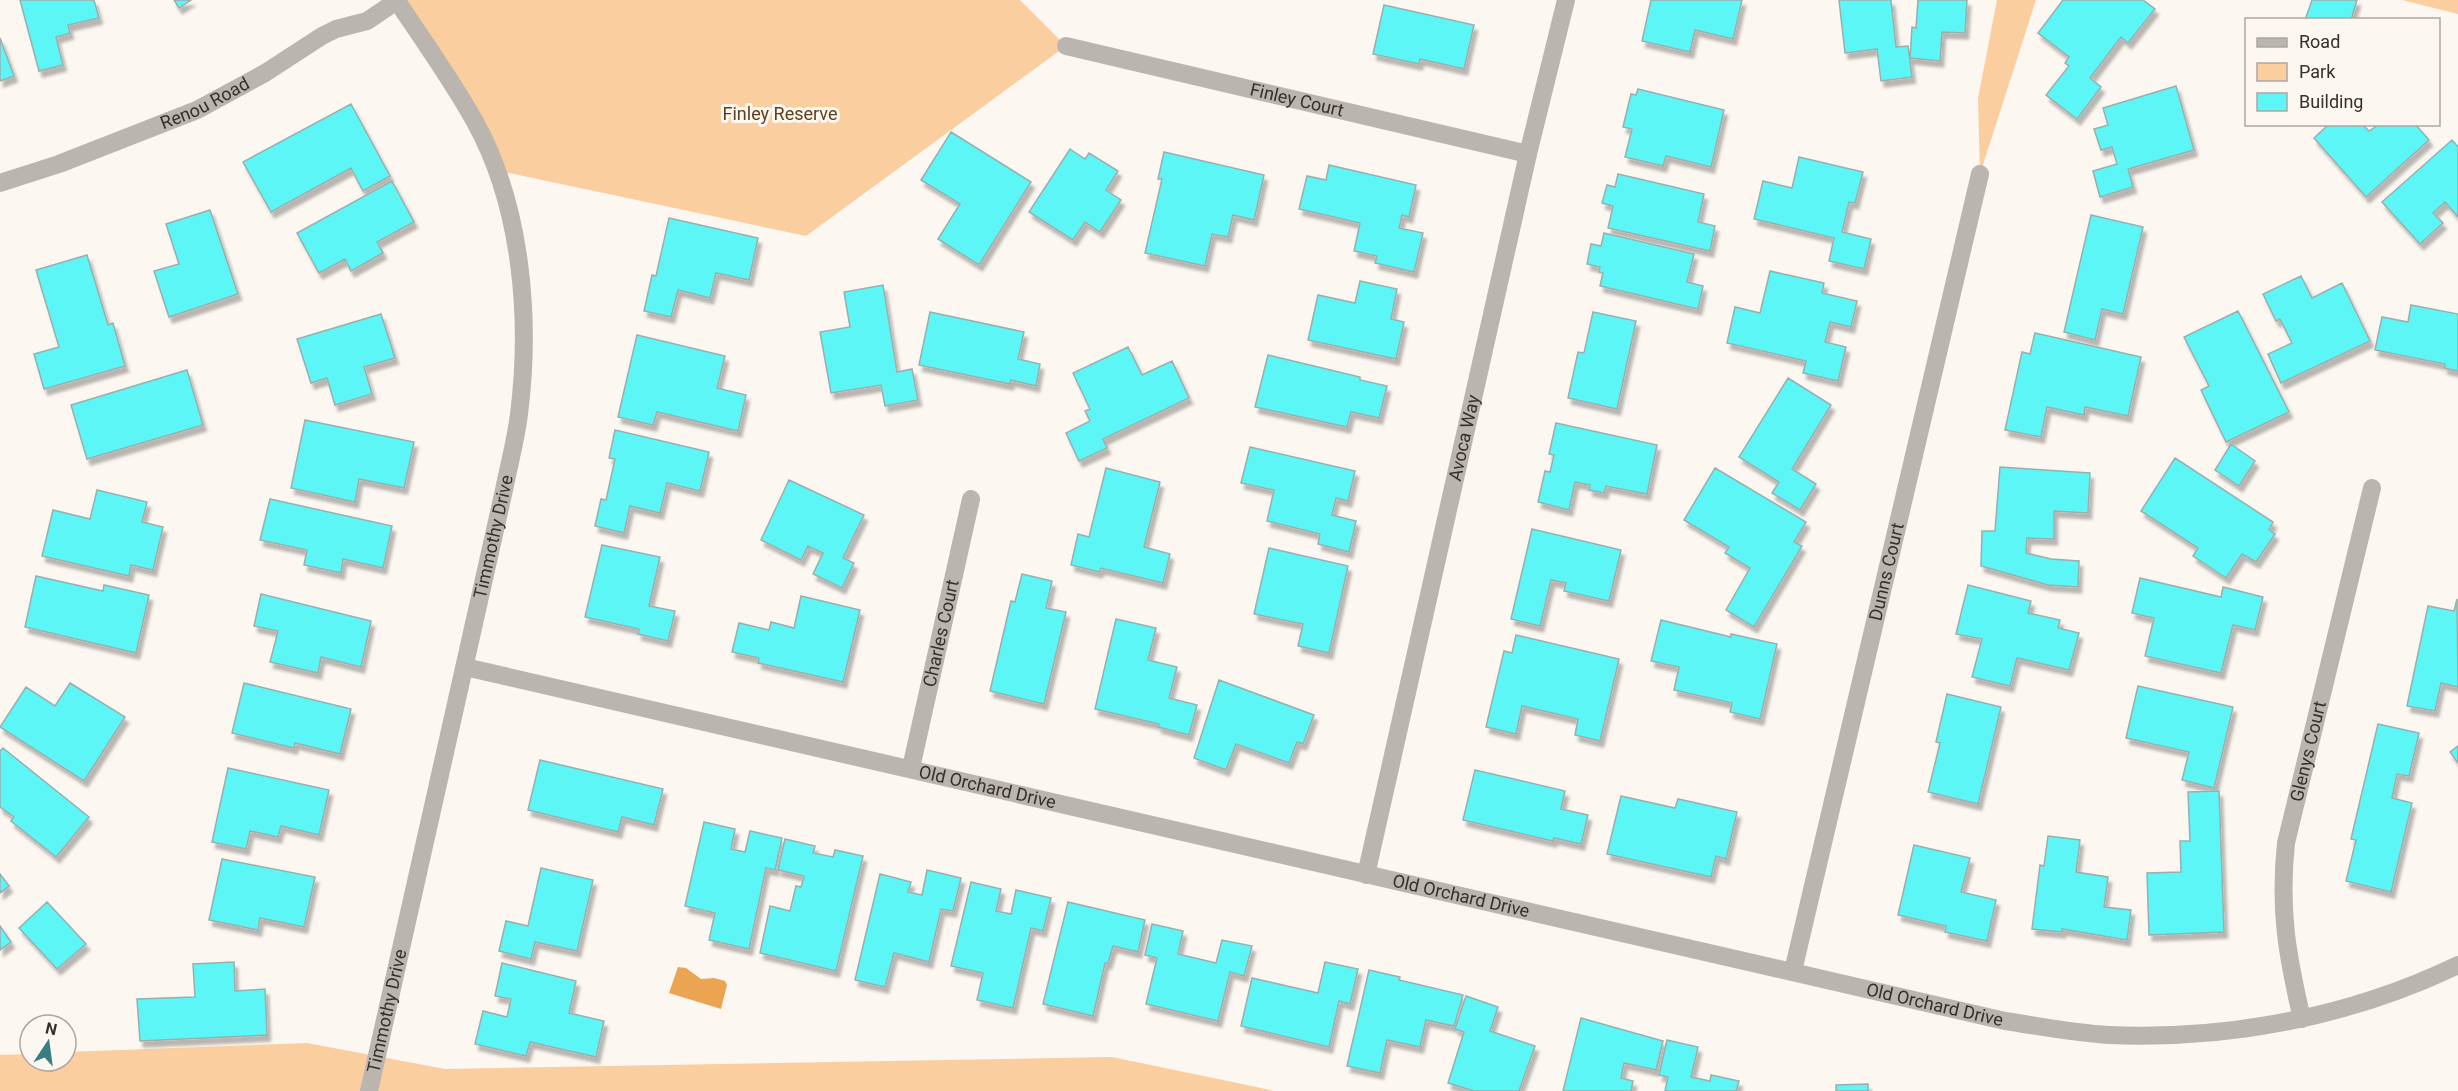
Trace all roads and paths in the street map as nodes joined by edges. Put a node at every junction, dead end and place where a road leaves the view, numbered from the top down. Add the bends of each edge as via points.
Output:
1 (398, 0) edge
2 (1566, 0) edge
3 (1066, 46) dead end
4 (1528, 154) junction
5 (1980, 174) dead end
6 (0, 183) edge
7 (2372, 488) dead end
8 (971, 499) dead end
9 (465, 667) junction
10 (911, 768) junction
11 (1366, 874) junction
12 (2458, 965) edge
13 (1793, 971) junction
14 (2302, 1019) junction
15 (369, 1091) edge

1 - 6 street, Renou Road via 367,21 336,29 307,44 265,73 197,110
1 - 9 street, Timmothy Drive via 462,100 490,153 507,203 524,309 519,416
2 - 4 street, Avoca Way
3 - 4 street, Finley Court
4 - 11 street, Avoca Way
5 - 13 street, Dunns Court
7 - 14 street, Glenys Court via 2286,843 2282,880 2286,948
8 - 10 street, Charles Court
9 - 10 street, Old Orchard Drive
9 - 15 street, Timmothy Drive
10 - 11 street, Old Orchard Drive
11 - 13 street, Old Orchard Drive
12 - 14 street, Old Orchard Drive via 2430,979
13 - 14 street, Old Orchard Drive via 2005,1021 2106,1035 2224,1031

